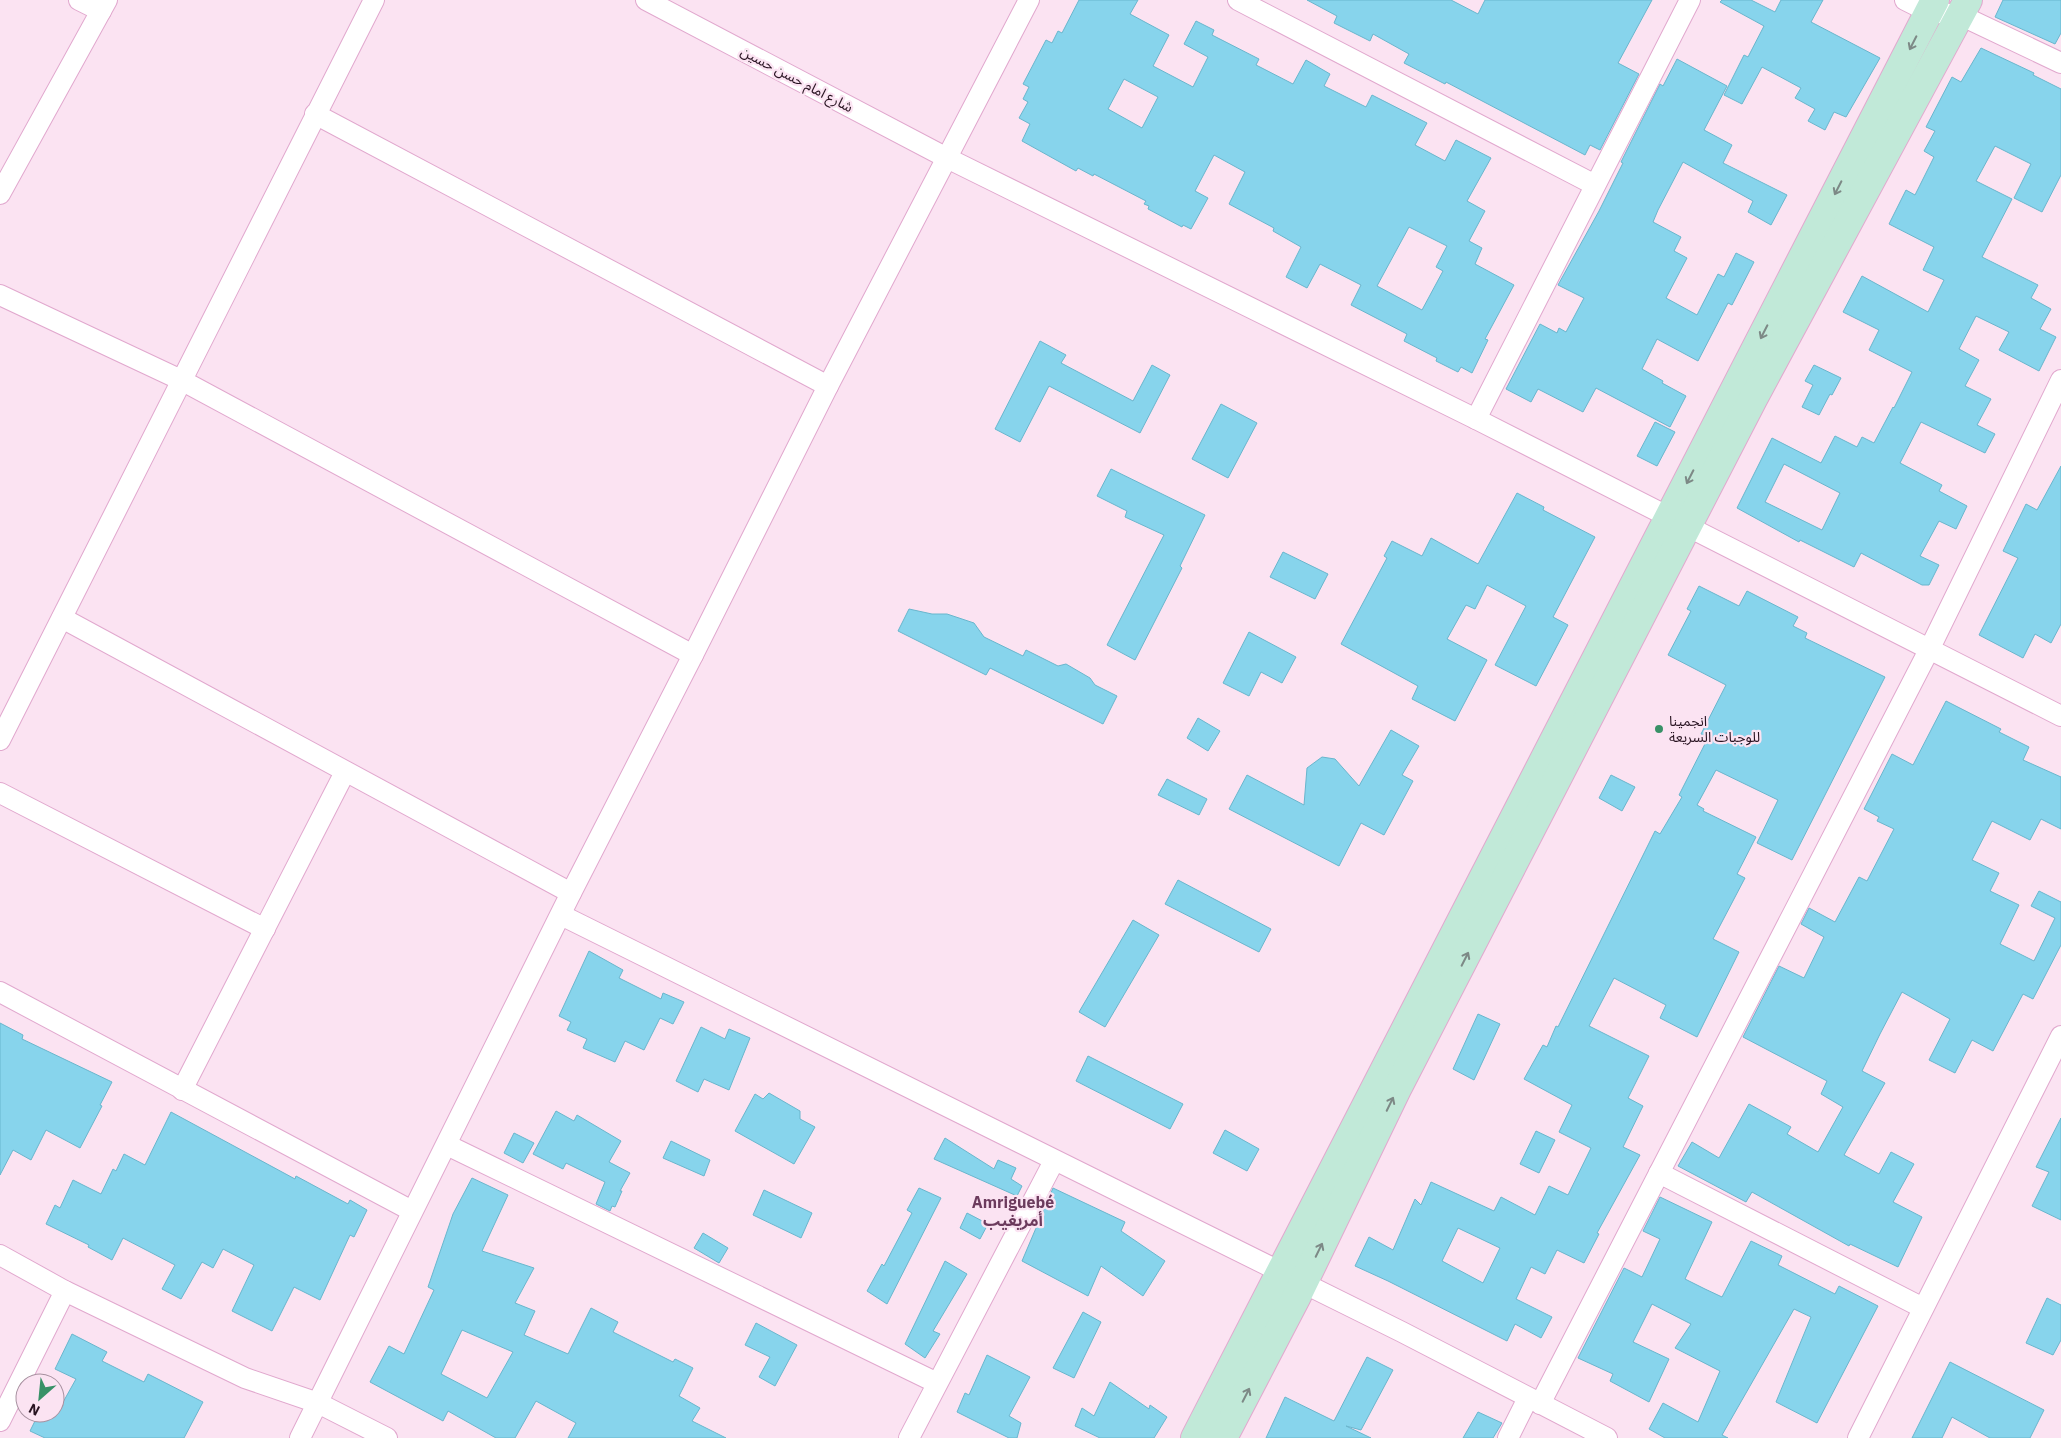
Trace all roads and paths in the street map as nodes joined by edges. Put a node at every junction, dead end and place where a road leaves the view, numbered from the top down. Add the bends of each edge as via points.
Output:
1 (79, 0) edge
2 (374, 0) edge
3 (646, 0) edge
4 (1029, 0) edge
5 (1238, 0) edge
6 (1690, 0) edge
7 (1905, 0) edge
8 (104, 6) edge
9 (1932, 6) edge
10 (1964, 7) edge
11 (2061, 63) edge
12 (315, 114) junction
13 (947, 158) junction
14 (1595, 185) junction
15 (0, 194) edge
16 (0, 295) edge
17 (182, 380) junction
18 (2061, 380) edge
19 (828, 386) junction
20 (1476, 419) junction
21 (1678, 523) junction
22 (62, 618) junction
23 (1930, 648) junction
24 (693, 655) junction
25 (2061, 716) edge
26 (0, 740) edge
27 (345, 772) junction
28 (0, 793) edge
29 (570, 893) junction
30 (560, 915) junction
31 (265, 929) junction
32 (0, 992) edge
33 (2061, 1036) edge
34 (182, 1090) junction
35 (447, 1144) junction
36 (1054, 1161) junction
37 (1659, 1173) junction
38 (412, 1211) junction
39 (0, 1255) edge
40 (1291, 1279) junction
41 (65, 1291) junction
42 (1923, 1308) junction
43 (937, 1383) junction
44 (1534, 1401) junction
45 (318, 1403) junction
46 (0, 1421) edge
47 (300, 1438) edge
48 (387, 1438) edge
49 (910, 1438) edge
50 (1195, 1438) edge
51 (1223, 1438) edge
52 (1508, 1438) edge
53 (1607, 1438) edge
54 (1858, 1438) edge

1 - 8 street
2 - 12 street
3 - 13 street, شارع امام حسن حسين
4 - 13 street
5 - 14 street
6 - 14 street
7 - 9 street
8 - 15 street
9 - 10 street
9 -> 21 street
10 - 11 street
10 - 21 street via 1758,391
12 - 17 street
12 - 19 street
13 - 19 street
13 - 20 street, شارع امام حسن حسين
14 - 20 street
16 - 17 street
17 - 22 street
17 - 24 street
18 - 23 street
19 - 24 street
20 - 21 street, شارع امام حسن حسين
21 - 23 street, شارع امام حسن حسين
21 - 40 street
22 - 26 street
22 - 27 street
23 - 25 street, شارع امام حسن حسين
23 - 37 street
24 - 29 street
27 - 29 street
27 - 31 street
28 - 31 street
29 - 30 street
30 - 35 street
30 - 36 street
31 - 34 street
32 - 34 street
33 - 42 street
34 - 38 street
35 - 38 street
35 - 43 street
36 - 40 street
36 - 43 street
37 - 42 street
37 - 44 street
38 - 45 street
39 - 41 street
40 - 44 street
40 - 50 street
51 -> 40 street
41 - 45 street via 246,1378
41 - 46 street
42 - 54 street
43 - 49 street
44 - 52 street
44 - 53 street
45 - 47 street
45 - 48 street

